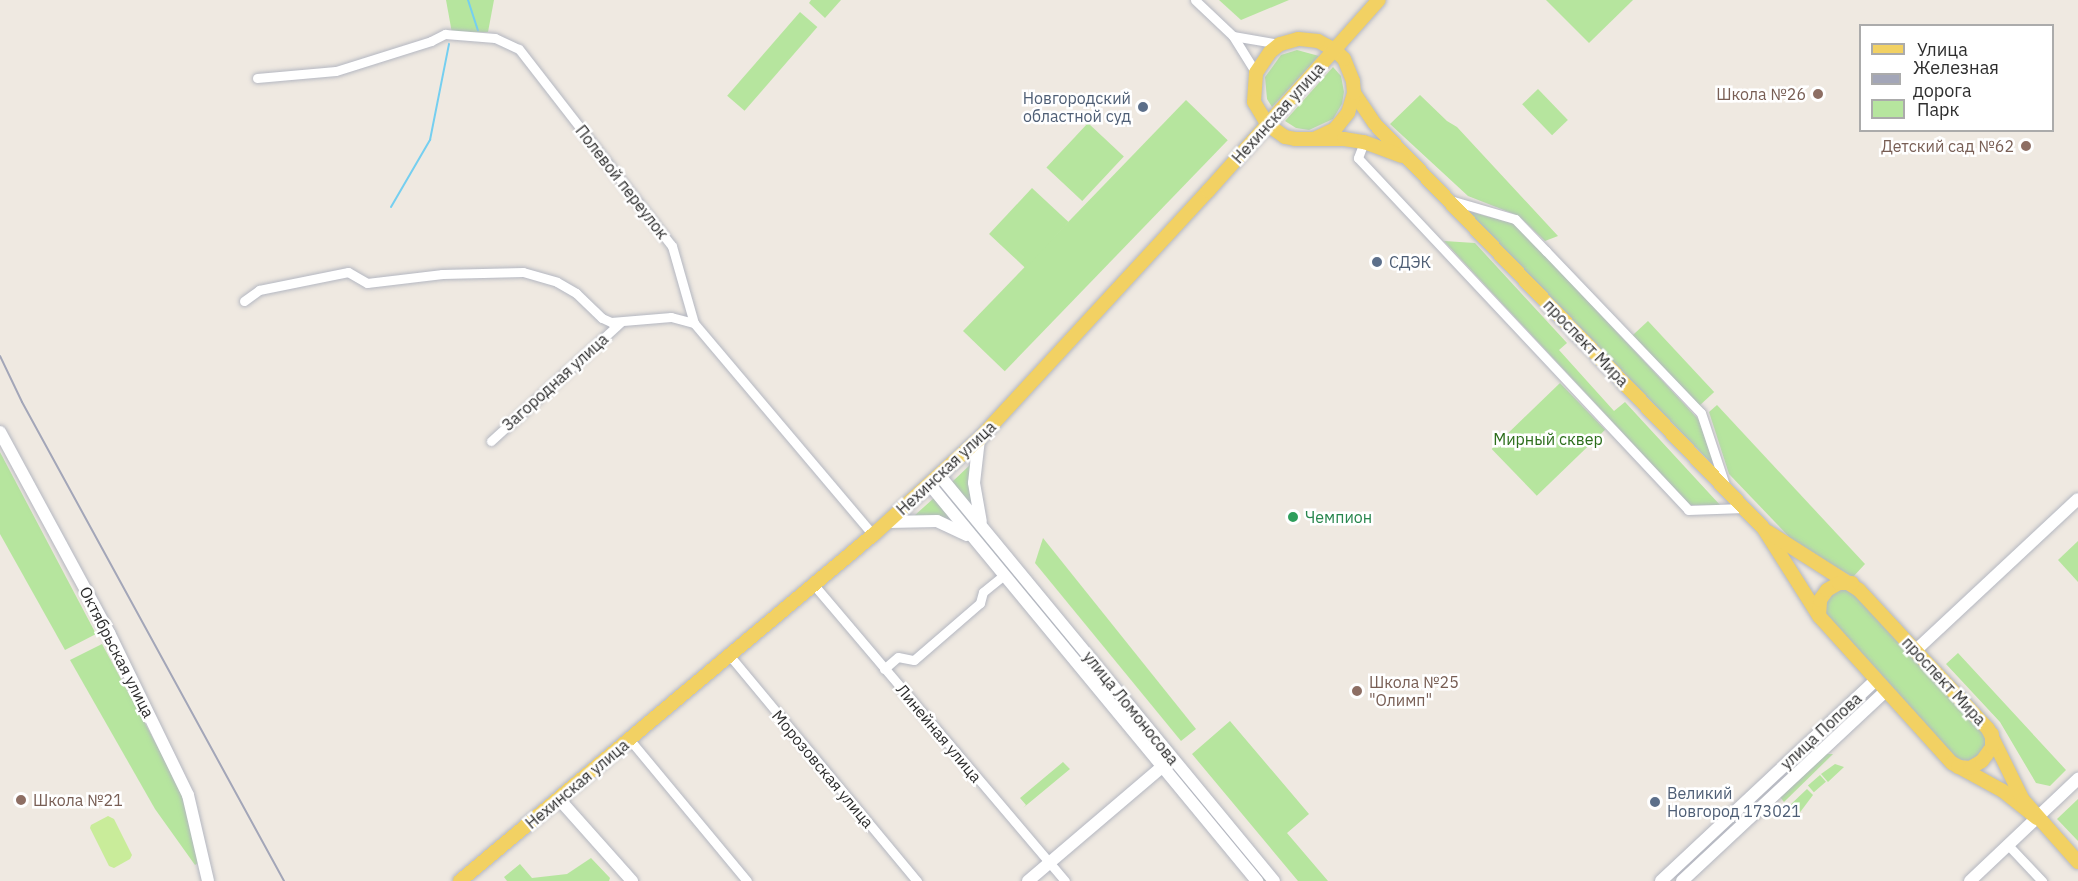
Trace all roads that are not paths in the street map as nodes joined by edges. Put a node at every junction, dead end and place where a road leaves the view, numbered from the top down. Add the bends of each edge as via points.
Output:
1 (1195, 0) edge
2 (1379, 0) edge
3 (1233, 36) junction
4 (1280, 44) junction
5 (1335, 50) junction
6 (1256, 73) junction
7 (257, 78) dead end
8 (1354, 93) junction
9 (1268, 125) junction
10 (1316, 138) junction
11 (1364, 142) junction
12 (1407, 158) junction
13 (1448, 200) junction
14 (244, 300) dead end
15 (620, 323) junction
16 (694, 323) junction
17 (0, 432) edge
18 (979, 440) junction
19 (491, 441) dead end
20 (935, 480) junction
21 (1727, 490) junction
22 (2078, 499) edge
23 (1744, 508) junction
24 (888, 522) junction
25 (1764, 529) junction
26 (873, 535) junction
27 (989, 535) junction
28 (981, 547) junction
29 (1004, 575) junction
30 (1852, 583) junction
31 (814, 585) junction
32 (1819, 616) junction
33 (1082, 648) junction
34 (1916, 650) junction
35 (730, 656) junction
36 (1071, 656) junction
37 (884, 669) junction
38 (1876, 680) junction
39 (1886, 691) junction
40 (1992, 734) junction
41 (1817, 735) junction
42 (630, 740) junction
43 (1827, 746) junction
44 (1162, 767) junction
45 (1958, 767) junction
46 (2078, 779) edge
47 (559, 800) junction
48 (2037, 818) junction
49 (2008, 845) junction
50 (1048, 862) junction
51 (2078, 862) edge
52 (208, 881) edge
53 (460, 881) edge
54 (632, 881) edge
55 (747, 881) edge
56 (917, 881) edge
57 (1028, 881) edge
58 (1065, 881) edge
59 (1257, 881) edge
60 (1274, 881) edge
61 (1661, 881) edge
62 (1682, 881) edge
63 (1970, 881) edge
64 (2042, 881) edge

1 - 3 street
2 - 5 main road, Нехинская улица
3 - 4 street
3 - 6 street
4 - 5 main road via 1308,39
4 - 6 main road
5 - 8 main road, проспект Мира via 1350,69
5 - 9 main road, Нехинская улица
6 - 9 main road via 1254,102
7 - 16 street, Полевой переулок via 336,71 431,42 445,34 495,38 519,49 672,246
8 - 10 main road via 1342,122
8 - 12 main road, проспект Мира via 1375,124
9 - 10 main road, проспект Мира via 1285,137
9 - 18 main road, Нехинская улица
10 - 11 main road, проспект Мира
11 - 12 main road, проспект Мира
11 - 23 street via 1358,158 1688,510
12 - 13 main road, проспект Мира
13 - 21 main road, проспект Мира
13 - 21 street via 1515,219 1546,251 1701,413
14 - 15 street via 260,290 348,272 367,284 442,274 523,272 558,282 602,318
15 - 16 street via 671,317
15 - 19 street, Загородная улица
16 - 26 street, Полевой переулок
17 - 52 main road, Октябрьская улица via 109,633 188,795
18 - 20 main road, Нехинская улица
18 - 27 main road, улица Ломоносова via 975,499
20 - 24 main road, Нехинская улица
20 - 27 main road, улица Ломоносова
20 - 28 main road, улица Ломоносова
21 - 23 main road, проспект Мира
22 - 34 main road
23 - 25 main road, проспект Мира
24 - 26 main road, Нехинская улица
24 - 28 main road, улица Ломоносова via 937,521 963,532
25 - 30 main road, проспект Мира
25 - 32 main road, проспект Мира
26 - 31 main road, Нехинская улица
27 - 33 main road, улица Ломоносова
28 - 29 main road, улица Ломоносова
29 - 36 main road, улица Ломоносова
29 - 37 street via 983,592 981,603 914,660 898,657
30 - 32 main road via 1839,583 1827,590 1820,600
30 - 34 main road, проспект Мира
31 - 35 main road, Нехинская улица
31 - 37 street, Линейная улица
32 - 38 main road, проспект Мира
33 - 36 main road
33 - 60 main road, улица Ломоносова
34 - 40 main road, проспект Мира
35 - 42 main road, Нехинская улица
35 - 56 street, Морозовская улица
36 - 44 main road, улица Ломоносова
37 - 50 street, Линейная улица
38 - 39 main road, проспект Мира
38 - 41 main road, улица Попова
39 - 43 main road, улица Попова
39 - 45 main road, проспект Мира
40 - 45 main road via 1987,757 1970,768
40 - 48 main road, проспект Мира via 2013,782
41 - 43 main road
41 - 61 main road, улица Попова
42 - 47 main road, Нехинская улица
42 - 55 street
43 - 62 main road, улица Попова
44 - 50 main road
44 - 59 main road, улица Ломоносова
45 - 48 main road, проспект Мира via 2003,791
46 - 48 main road
47 - 53 main road, Нехинская улица
47 - 54 main road
48 - 49 main road
48 - 51 main road, проспект Мира
49 - 63 main road
49 - 64 street
50 - 57 main road
50 - 58 street, Линейная улица

